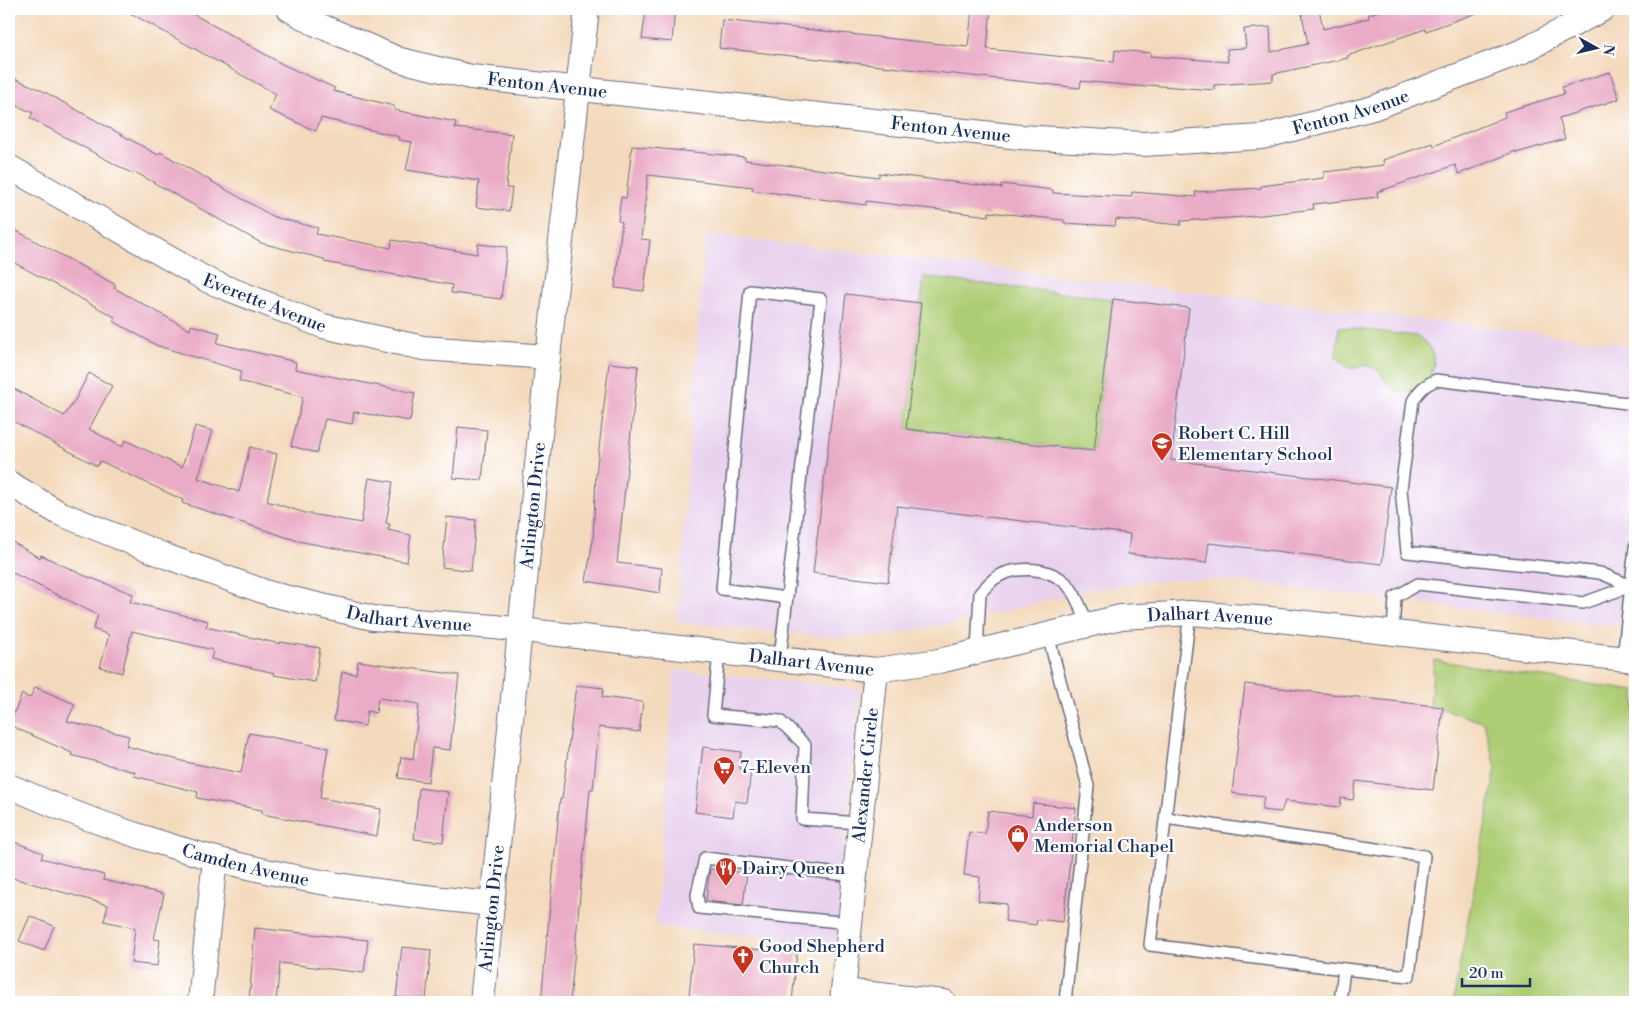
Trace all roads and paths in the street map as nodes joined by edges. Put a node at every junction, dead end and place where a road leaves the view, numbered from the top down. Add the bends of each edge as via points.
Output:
1 (289, 9) edge
2 (587, 9) edge
3 (1603, 9) edge
4 (580, 88) junction
5 (9, 167) edge
6 (548, 357) junction
7 (1635, 404) edge
8 (9, 483) edge
9 (1635, 547) edge
10 (1631, 586) junction
11 (786, 598) junction
12 (1190, 612) junction
13 (1089, 625) junction
14 (520, 630) junction
15 (1393, 633) junction
16 (1048, 635) junction
17 (719, 652) junction
18 (977, 652) junction
19 (780, 658) junction
20 (1629, 660) edge
21 (876, 670) junction
22 (9, 786) edge
23 (1166, 818) junction
24 (860, 823) junction
25 (215, 859) junction
26 (855, 876) junction
27 (492, 904) junction
28 (850, 923) junction
29 (1344, 969) junction
30 (843, 996) edge
31 (200, 1002) edge
32 (482, 1002) edge
33 (944, 1002) edge
34 (1065, 1002) edge
35 (1340, 1002) edge

1 - 4 street, Fenton Avenue via 400,60 471,77
2 - 4 street, Arlington Drive
3 - 4 street, Fenton Avenue via 1523,51 1373,108 1262,136 1143,144 1020,137
4 - 6 street, Arlington Drive
5 - 6 street, Everette Avenue via 210,281 323,326 423,348
6 - 14 street, Arlington Drive
7 - 10 lane via 1436,380 1426,384 1412,401 1401,489 1407,552 1600,573
8 - 14 street, Dalhart Avenue via 60,513 271,594 372,618
9 - 10 lane
10 - 15 lane via 1583,603 1418,584 1395,597
10 - 20 lane
11 - 11 lane via 821,299 750,292 722,589
11 - 19 lane
12 - 13 street, Dalhart Avenue via 1121,617
12 - 15 street, Dalhart Avenue
12 - 23 lane
13 - 16 street, Dalhart Avenue
13 - 18 lane via 1067,584 1032,569 1012,571 994,579 980,593
14 - 17 street, Dalhart Avenue
14 - 27 street, Arlington Drive
15 - 20 street, Dalhart Avenue
16 - 18 street, Dalhart Avenue
16 - 34 lane via 1088,786
17 - 19 street, Dalhart Avenue
17 - 24 lane via 713,715 780,721 805,745 802,819
18 - 21 street, Dalhart Avenue
19 - 21 street, Dalhart Avenue
21 - 24 street, Alexander Circle
22 - 25 street, Camden Avenue via 58,808
23 - 29 lane via 1150,945
23 - 29 lane via 1424,856 1409,976
24 - 26 street, Alexander Circle
25 - 27 street, Camden Avenue via 344,886
25 - 31 street
26 - 28 street, Alexander Circle
26 - 28 lane via 705,858 697,895 698,908
27 - 32 street, Arlington Drive
28 - 30 street, Alexander Circle
29 - 35 lane
30 - 33 street

